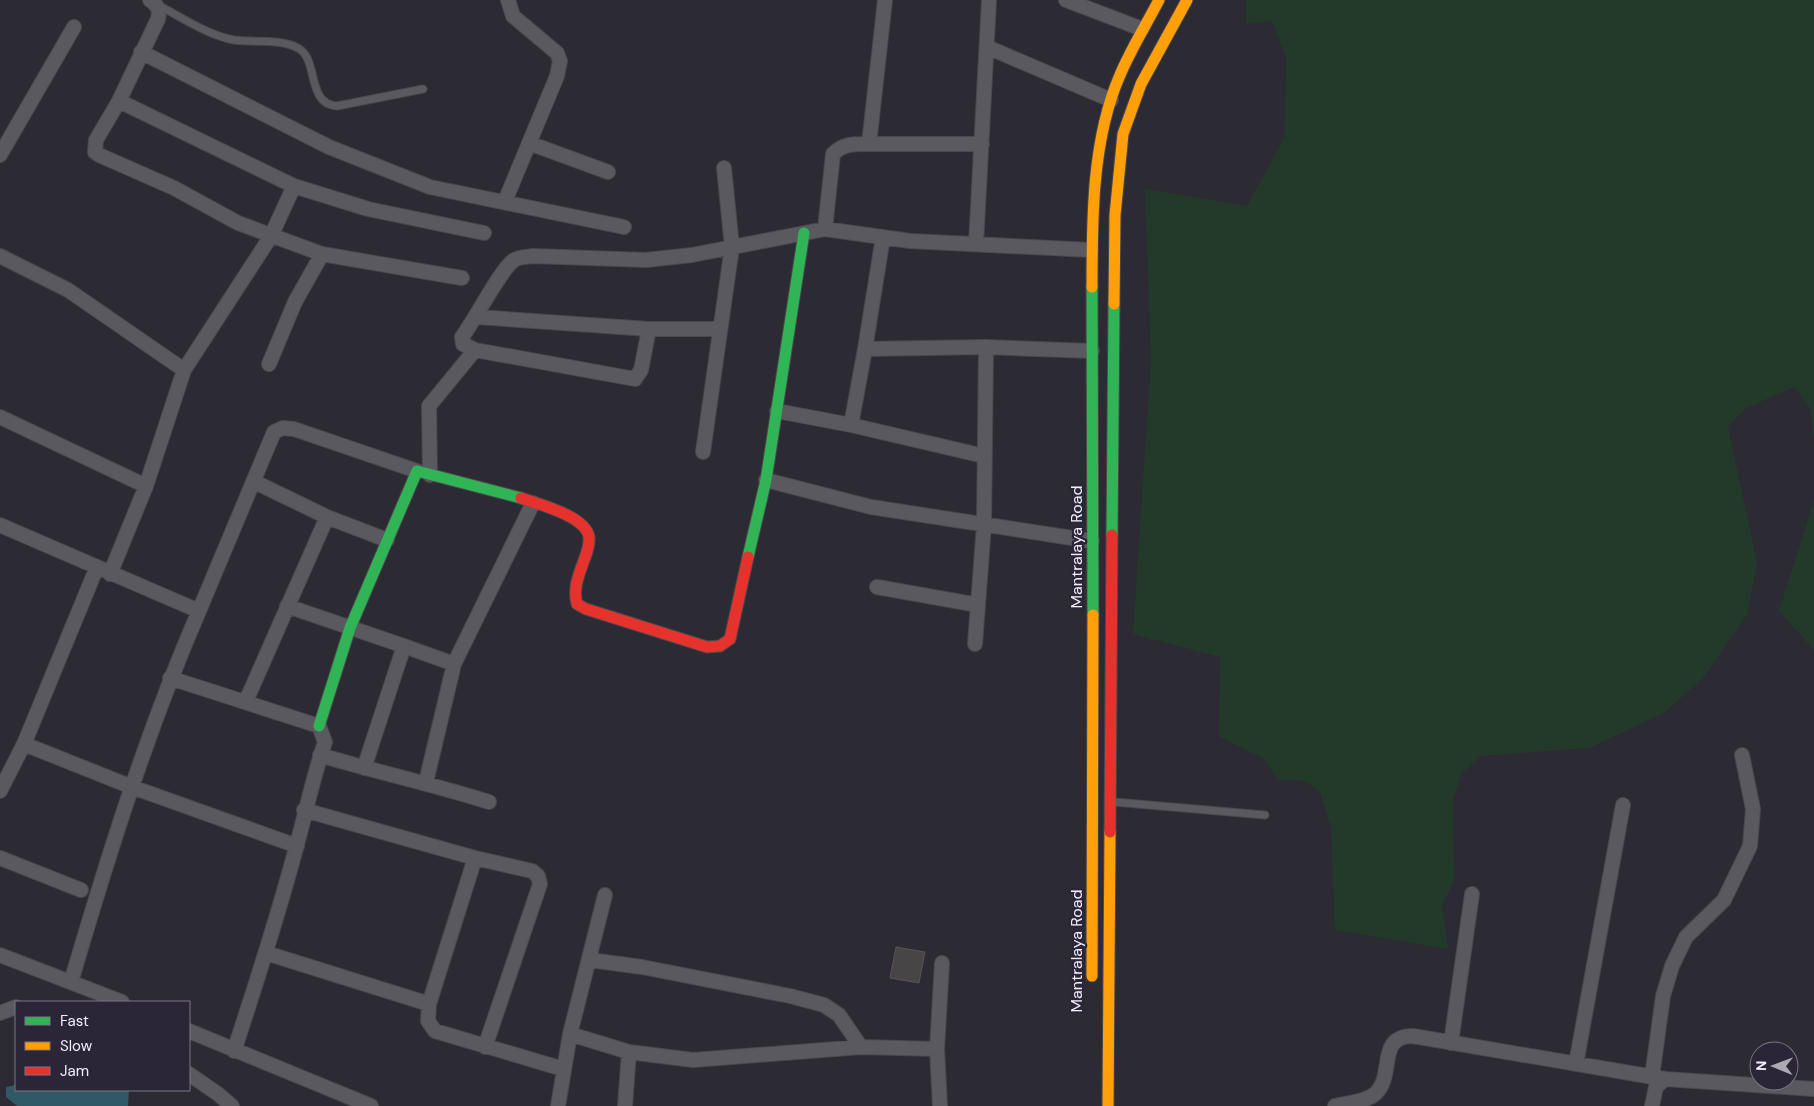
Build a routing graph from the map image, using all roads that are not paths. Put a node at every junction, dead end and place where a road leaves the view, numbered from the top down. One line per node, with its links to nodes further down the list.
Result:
1 (508, 0): 15 (street)
2 (885, 0): 16 (street)
3 (989, 0): 10 (street)
4 (1066, 0): 9 (street)
5 (1159, 0): 9 (main road, Mantralaya Road)
6 (1187, 0): 80 (main road)
7 (153, 2): 11 (street); 12 (lane)
8 (74, 27): 18 (street)
9 (1142, 29): 13 (main road, Mantralaya Road)
10 (987, 47): 13 (street); 17 (street)
11 (141, 52): 14 (street); 22 (street)
12 (423, 89)
13 (1111, 100): 31 (main road, Mantralaya Road)
14 (119, 101): 21 (street); 27 (street)
15 (529, 143): 20 (street); 22 (street)
16 (869, 144): 17 (street); 24 (street)
17 (982, 144): 29 (street)
18 (0, 155)
19 (724, 168): 30 (street)
20 (608, 172)
21 (294, 186): 25 (street); 27 (street)
22 (504, 201): 23 (street)
23 (624, 227)
24 (825, 229): 26 (street); 28 (street)
25 (484, 233)
26 (804, 233): 30 (street); 44 (main road)
27 (271, 236): 32 (street); 43 (street)
28 (883, 237): 29 (street); 39 (street)
29 (976, 244): 31 (street)
30 (732, 247): 35 (street); 37 (street)
31 (1090, 250): 41 (main road, Mantralaya Road)
32 (322, 254): 34 (street); 42 (street)
33 (0, 256): 43 (street)
34 (462, 278)
35 (477, 318): 36 (street); 40 (street)
36 (649, 329): 37 (street); 40 (street)
37 (720, 329): 47 (street)
38 (986, 347): 39 (street); 41 (street); 48 (street)
39 (865, 349): 46 (street)
40 (475, 350): 49 (street)
41 (1092, 351): 58 (main road, Mantralaya Road)
42 (269, 364)
43 (184, 370): 52 (street)
44 (777, 411): 46 (street); 50 (main road)
45 (0, 417): 52 (street)
46 (851, 425): 48 (street)
47 (703, 452)
48 (984, 456): 56 (street)
49 (424, 473): 51 (street); 53 (main road); 57 (main road)
50 (766, 480): 53 (main road); 56 (street)
51 (255, 482): 54 (street); 64 (street)
52 (146, 486): 60 (street)
53 (533, 503): 68 (street)
54 (327, 517): 57 (street); 63 (street)
55 (0, 525): 59 (street)
56 (984, 525): 58 (street); 62 (street)
57 (387, 540): 65 (main road)
58 (1092, 541): 95 (main road, Mantralaya Road)
59 (97, 568): 60 (street); 72 (street)
60 (110, 574): 64 (street)
61 (878, 587): 62 (street)
62 (978, 605): 66 (street)
63 (287, 606): 65 (street); 70 (street)
64 (199, 611): 69 (street)
65 (350, 628): 67 (street); 71 (main road)
66 (976, 644)
67 (404, 646): 68 (street); 75 (street)
68 (454, 664): 76 (street)
69 (170, 678): 70 (street); 77 (street)
70 (246, 701): 71 (street)
71 (319, 726): 74 (street)
72 (24, 744): 77 (street); 78 (street)
73 (1742, 754): 111 (street)
74 (320, 755): 75 (street); 82 (street)
75 (364, 768): 76 (street)
76 (426, 782): 79 (street)
77 (132, 787): 84 (street); 94 (street)
78 (0, 791)
79 (489, 802)
80 (1112, 802): 83 (lane); 118 (main road)
81 (1623, 805): 108 (street)
82 (304, 810): 84 (street); 86 (street)
83 (1265, 815)
84 (297, 846): 90 (street)
85 (0, 858): 87 (street)
86 (475, 858): 97 (street); 103 (street)
87 (82, 890)
88 (1472, 894): 102 (street)
89 (605, 895): 92 (street)
90 (266, 953): 97 (street); 106 (street)
91 (0, 955): 94 (street)
92 (590, 960): 101 (street); 104 (street)
93 (942, 962): 105 (street)
94 (71, 982): 96 (street)
95 (1092, 988)
96 (119, 1001)
97 (429, 1004): 103 (street)
98 (15, 1006): 99 (street)
99 (0, 1012)
100 (190, 1031): 106 (street)
101 (570, 1034): 107 (street); 109 (street)
102 (1451, 1043): 108 (street); 119 (street)
103 (485, 1047): 109 (street)
104 (860, 1047): 105 (street); 107 (street)
105 (937, 1048): 117 (street)
106 (234, 1051): 114 (street)
107 (629, 1052): 116 (street)
108 (1576, 1064): 111 (street)
109 (563, 1069): 115 (street)
110 (190, 1075): 113 (street)
111 (1659, 1078): 112 (street); 120 (street)
112 (1814, 1089)
113 (232, 1106)
114 (370, 1106)
115 (558, 1106)
116 (624, 1106)
117 (940, 1106)
118 (1108, 1106)
119 (1335, 1106)
120 (1652, 1106)

